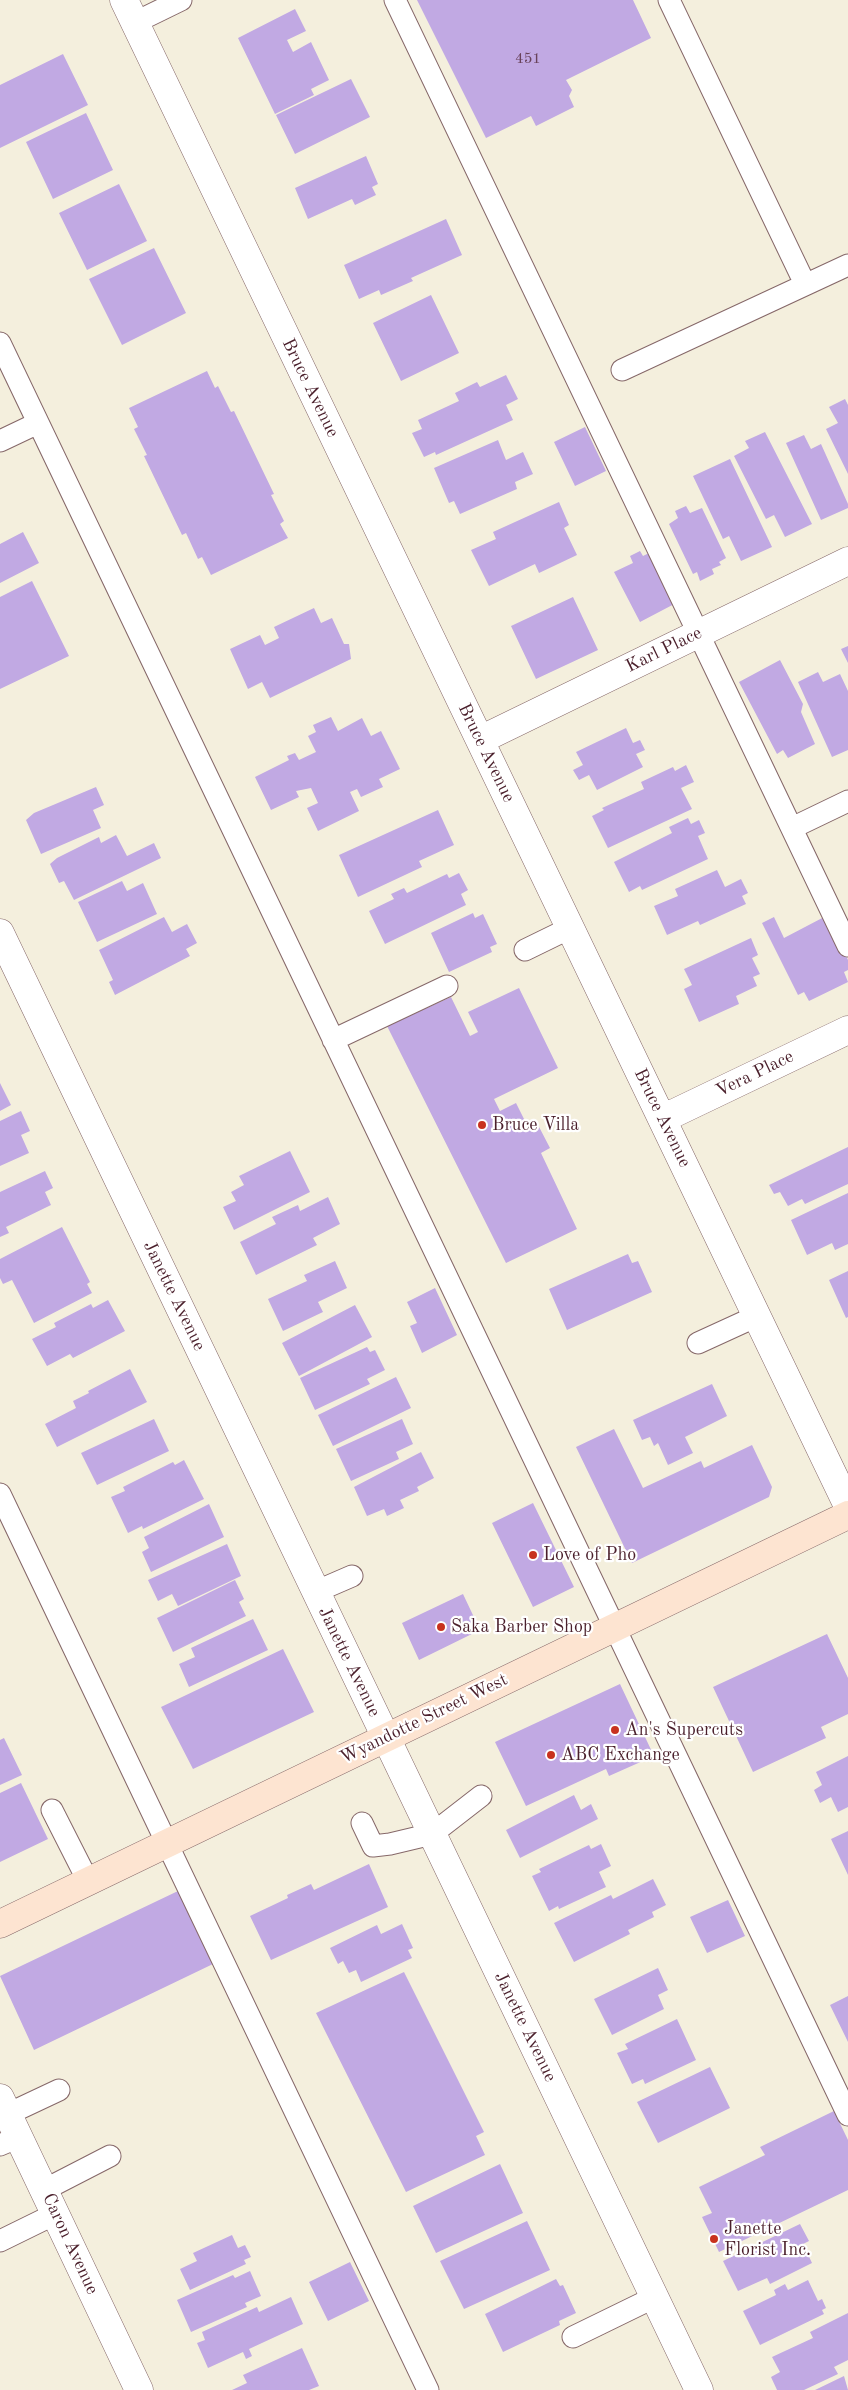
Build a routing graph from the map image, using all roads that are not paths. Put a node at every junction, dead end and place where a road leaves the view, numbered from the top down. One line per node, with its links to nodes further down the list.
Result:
1 (180, 0): 4 (lane)
2 (395, 0): 12 (lane)
3 (669, 0): 6 (lane)
4 (129, 11): 13 (street, Bruce Avenue)
5 (848, 265): 6 (lane)
6 (805, 284): 8 (lane)
7 (0, 344): 9 (lane)
8 (622, 370)
9 (38, 423): 10 (lane); 22 (lane)
10 (0, 440)
11 (848, 561): 12 (street, Karl Place)
12 (698, 633): 13 (street, Karl Place); 15 (lane)
13 (480, 740): 16 (street, Bruce Avenue)
14 (848, 801): 15 (lane)
15 (792, 828): 18 (lane)
16 (570, 928): 19 (lane); 23 (street, Bruce Avenue)
17 (0, 933): 30 (street, Janette Avenue)
18 (848, 946)
19 (525, 950)
20 (447, 986): 22 (lane)
21 (848, 1030): 23 (street, Vera Place)
22 (333, 1040): 31 (lane)
23 (662, 1119): 24 (street, Bruce Avenue)
24 (757, 1316): 25 (lane); 27 (street, Bruce Avenue)
25 (698, 1343)
26 (0, 1494): 37 (lane)
27 (848, 1506)
28 (848, 1515): 31 (main road, Wyandotte Street West)
29 (352, 1576): 30 (lane)
30 (315, 1592): 32 (street, Janette Avenue)
31 (614, 1627): 32 (main road, Wyandotte Street West); 41 (lane)
32 (385, 1737): 36 (street, Janette Avenue); 37 (main road, Wyandotte Street West)
33 (481, 1796): 36 (lane)
34 (52, 1810): 38 (lane)
35 (362, 1823): 36 (lane)
36 (432, 1834): 46 (street, Janette Avenue)
37 (167, 1844): 38 (main road, Wyandotte Street West); 49 (lane)
38 (88, 1882): 39 (main road, Wyandotte Street West)
39 (0, 1924)
40 (59, 2090): 42 (lane)
41 (848, 2114)
42 (7, 2123): 44 (street, Caron Avenue)
43 (110, 2156): 44 (lane)
44 (50, 2202): 45 (lane); 48 (street, Caron Avenue)
45 (0, 2241)
46 (654, 2297): 47 (lane); 50 (street, Janette Avenue)
47 (573, 2337)
48 (139, 2390)
49 (428, 2390)
50 (699, 2390)

